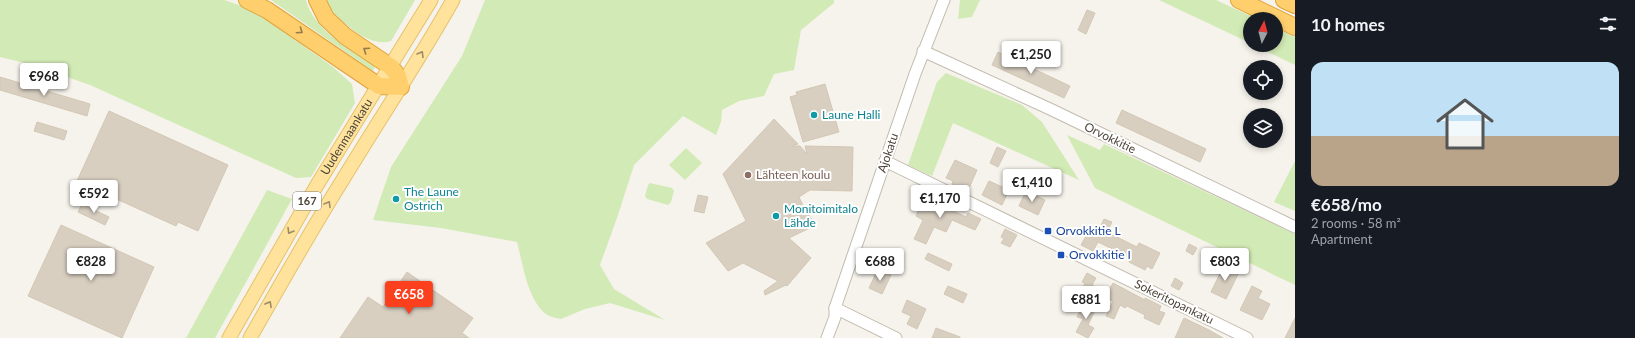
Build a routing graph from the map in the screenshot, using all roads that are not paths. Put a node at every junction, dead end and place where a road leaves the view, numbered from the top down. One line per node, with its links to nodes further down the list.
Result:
1 (247, 0): 12 (highway, one-way to 12)
2 (316, 0): 11 (highway, one-way to 2)
3 (431, 0): 11 (main road, Uudenmaankatu / 167)
4 (453, 0): 13 (main road, Uudenmaankatu, one-way to 4)
5 (944, 0): 10 (street, Ajokatu)
6 (1239, 0): 9 (highway)
7 (1284, 0): 8 (highway)
8 (1295, 4)
9 (1295, 27)
10 (923, 51): 14 (street, Ajokatu); 15 (street, Orvokkitie)
11 (391, 67): 12 (main road, Uudenmaankatu / 167); 13 (highway)
12 (380, 86): 13 (highway); 17 (main road, Uudenmaankatu / 167, one-way to 17)
13 (401, 87): 18 (main road, Uudenmaankatu, one-way to 13)
14 (885, 161): 16 (street, Ajokatu); 22 (street, Sokeritopankatu)
15 (1295, 226)
16 (835, 308): 19 (street, Ajokatu); 20 (street, Ajokatu); 21 (street)
17 (229, 338)
18 (250, 338)
19 (819, 338)
20 (827, 338)
21 (896, 338)
22 (1247, 338)

